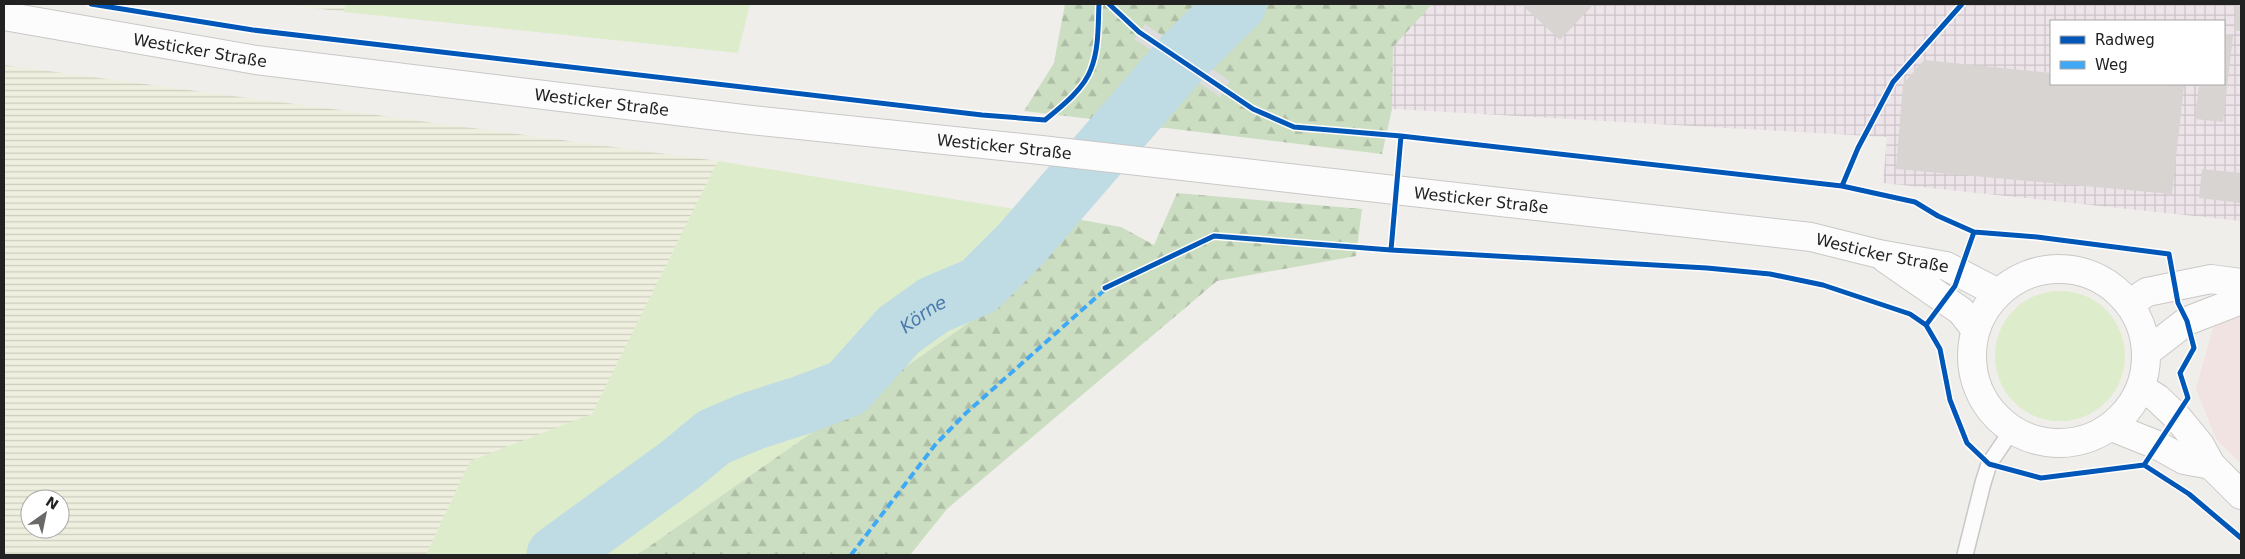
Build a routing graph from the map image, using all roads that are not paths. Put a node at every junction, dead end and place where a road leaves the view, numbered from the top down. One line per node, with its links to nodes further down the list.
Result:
1 (4, 16): 2 (street, Westicker Straße)
2 (1879, 254): 4 (street, Westicker Straße); 7 (street)
3 (2241, 283): 6 (street)
4 (1998, 293): 6 (street); 7 (street)
5 (2241, 300): 8 (street)
6 (2130, 304): 8 (street)
7 (1976, 329): 11 (street)
8 (2147, 352): 9 (street)
9 (2141, 388): 10 (street); 12 (street)
10 (2112, 427): 11 (street); 12 (street)
11 (2012, 430): 14 (lane)
12 (2211, 465): 13 (street)
13 (2241, 495)
14 (1965, 555)

